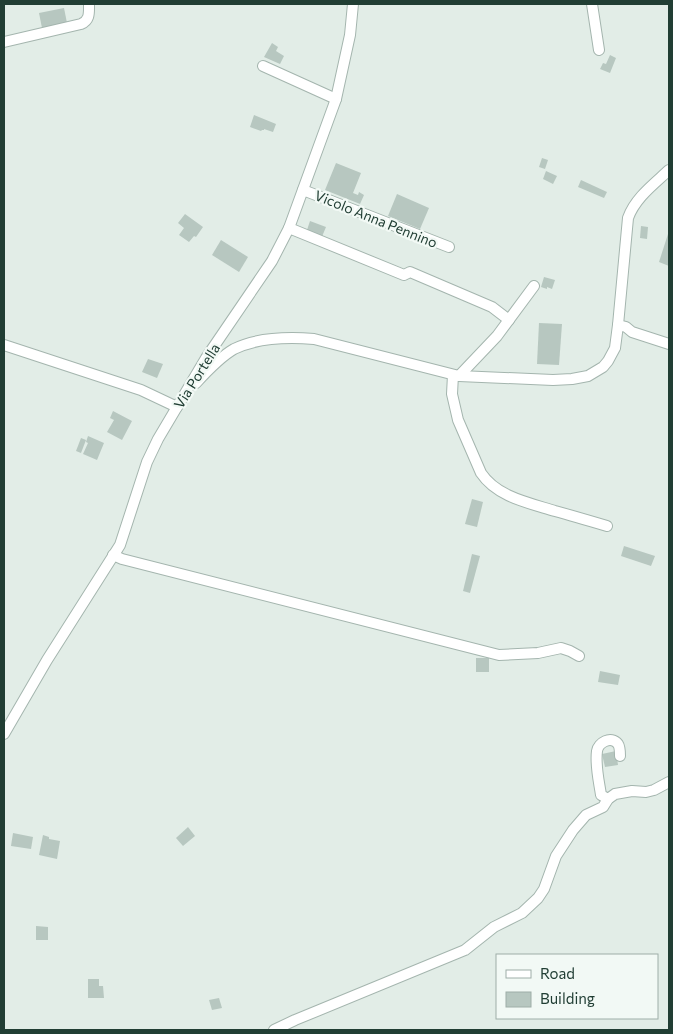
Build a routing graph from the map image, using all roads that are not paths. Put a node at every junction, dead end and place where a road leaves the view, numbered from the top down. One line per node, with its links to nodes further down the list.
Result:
1 (89, 4): 4 (street)
2 (353, 4): 7 (street, Via Portella)
3 (592, 4): 5 (street)
4 (4, 42)
5 (599, 50)
6 (263, 66): 7 (street)
7 (336, 98): 9 (street, Via Portella)
8 (669, 170): 14 (street)
9 (303, 190): 10 (street, Via Portella); 11 (street, Vicolo Anna Pennino)
10 (289, 228): 13 (street); 15 (street, Via Portella)
11 (449, 247)
12 (534, 286): 13 (street)
13 (509, 320): 20 (street)
14 (622, 326): 16 (street); 18 (street); 20 (street)
15 (221, 336): 19 (street); 21 (street, Via Portella)
16 (669, 336)
17 (4, 344): 21 (street)
18 (669, 344)
19 (234, 349): 20 (street); 21 (street)
20 (456, 375): 22 (street)
21 (180, 403): 23 (street, Via Portella)
22 (607, 526)
23 (113, 555): 24 (street); 25 (street, Via Portella)
24 (579, 656)
25 (4, 734)
26 (620, 756): 28 (street)
27 (669, 782): 28 (street)
28 (608, 799): 29 (street)
29 (274, 1030)

